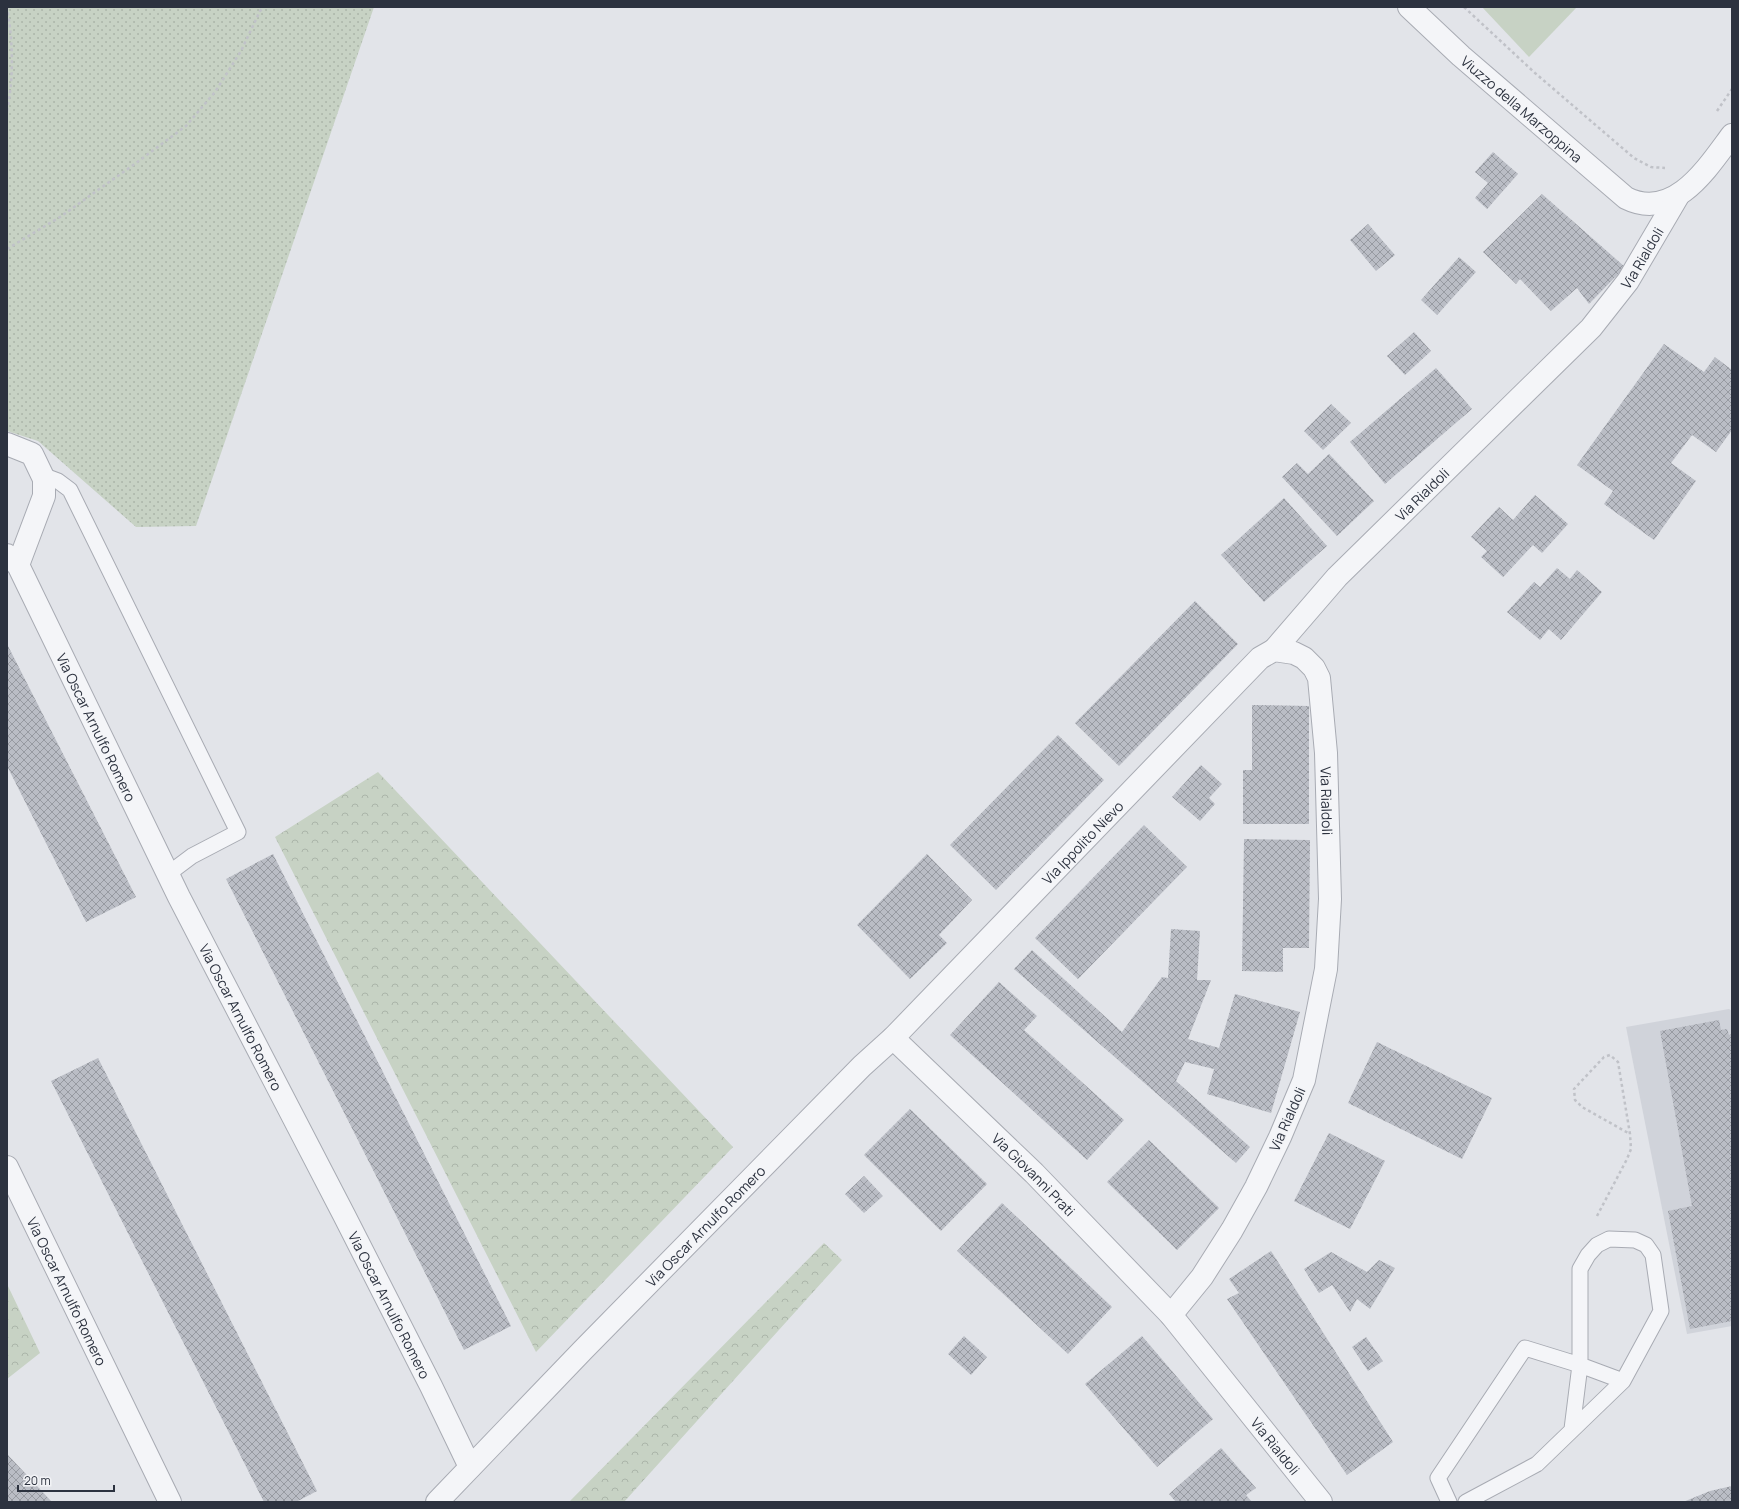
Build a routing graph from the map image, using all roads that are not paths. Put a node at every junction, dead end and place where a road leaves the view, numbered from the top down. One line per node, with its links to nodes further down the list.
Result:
1 (1409, 7): 4 (street, Viuzzo della Marzoppina)
2 (1732, 135): 3 (street, Via Rialdoli)
3 (1678, 196): 4 (street, Via Rialdoli); 8 (street, Via Rialdoli)
4 (1640, 203)
5 (7, 444): 6 (street)
6 (42, 475): 7 (street); 9 (lane)
7 (12, 560): 9 (street, Via Oscar Arnulfo Romero)
8 (1274, 650): 10 (street, Via Ippolito Nievo); 12 (street, Via Rialdoli)
9 (168, 874): 16 (street, Via Oscar Arnulfo Romero)
10 (893, 1038): 12 (street, Via Giovanni Prati); 16 (street, Via Oscar Arnulfo Romero)
11 (7, 1167): 17 (street, Via Oscar Arnulfo Romero)
12 (1171, 1315): 19 (street, Via Rialdoli)
13 (1580, 1365): 14 (lane); 14 (lane); 15 (lane); 20 (lane)
14 (1623, 1381): 15 (lane)
15 (1572, 1429): 21 (lane)
16 (470, 1467): 18 (street, Via Oscar Arnulfo Romero)
17 (170, 1502)
18 (437, 1502)
19 (1321, 1502)
20 (1449, 1502)
21 (1466, 1502)

